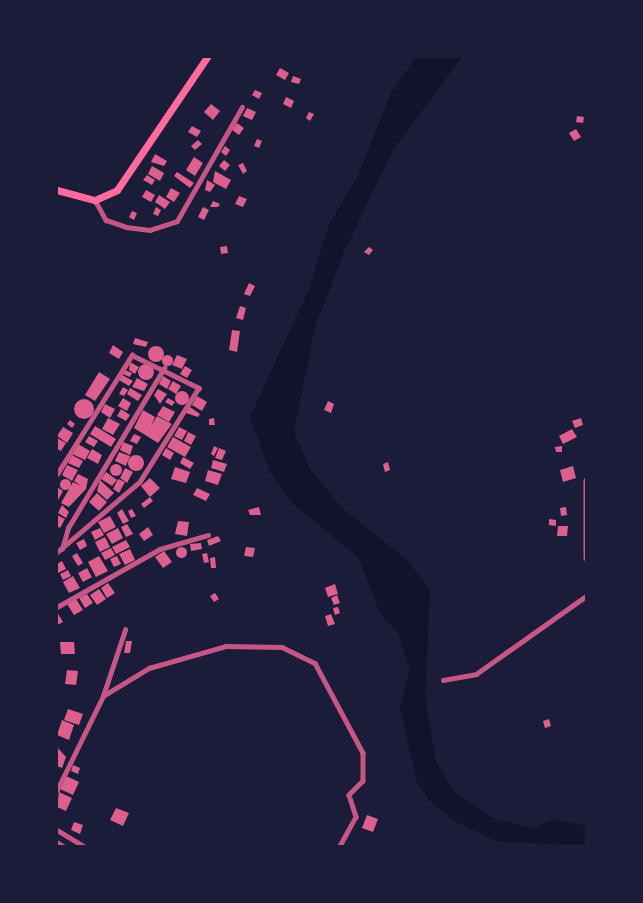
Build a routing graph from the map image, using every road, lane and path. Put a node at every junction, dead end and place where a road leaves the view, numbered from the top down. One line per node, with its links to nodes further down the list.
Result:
1 (207, 57): 4 (main road)
2 (242, 107): 4 (street)
3 (57, 190): 4 (main road)
4 (95, 200)
5 (164, 368): 6 (street); 9 (street); 9 (street)
6 (57, 474)
7 (586, 480): 11 (street)
8 (208, 535): 13 (street)
9 (63, 549): 10 (street)
10 (57, 553)
11 (586, 558)
12 (586, 596): 15 (street)
13 (57, 607)
14 (125, 630): 16 (street)
15 (443, 680)
16 (103, 696): 17 (street); 22 (street)
17 (57, 790)
18 (57, 830): 21 (street)
19 (57, 842): 20 (street)
20 (63, 846)
21 (84, 846)
22 (340, 846)

